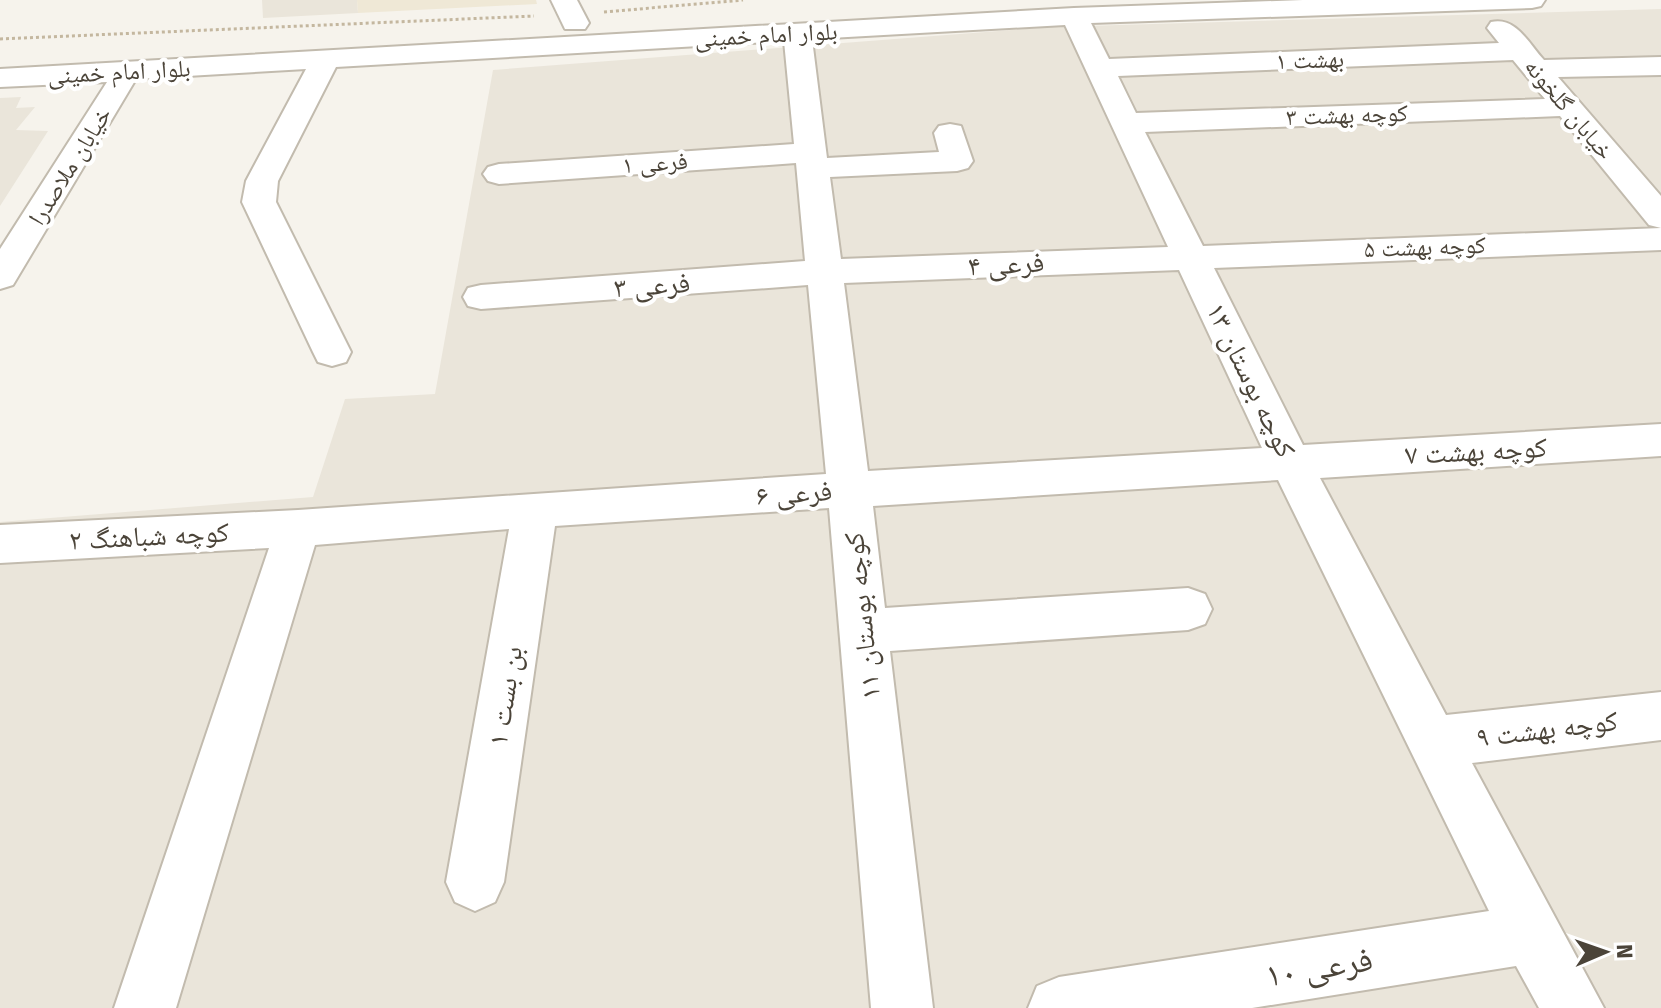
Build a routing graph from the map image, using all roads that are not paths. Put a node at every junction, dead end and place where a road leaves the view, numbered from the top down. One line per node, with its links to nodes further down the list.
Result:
1 (953, 0): 4 (street, بلوار امام خمینی)
2 (1532, 0): 3 (street, بلوار امام خمینی)
3 (1479, 1): 5 (street, بلوار امام خمینی); 12 (street, خیابان گلخونه)
4 (882, 2): 7 (street, بلوار امام خمینی)
5 (1344, 3): 6 (street, بلوار امام خمینی)
6 (1250, 4): 8 (street, بلوار امام خمینی)
7 (570, 12): 10 (street, بلوار امام خمینی)
8 (1074, 16): 9 (street, بلوار امام خمینی); 15 (street, کوچه بوستان ۱۳)
9 (797, 33): 10 (street, بلوار امام خمینی); 21 (street, کوچه بوستان ۱۱)
10 (366, 47): 11 (street, بلوار امام خمینی); 13 (street, بلوار امام خمینی)
11 (0, 53)
12 (1528, 60): 14 (street, بهشت ۱); 15 (street, بهشت ۱); 18 (street, خیابان گلخونه)
13 (325, 61): 17 (street, بلوار امام خمینی); 32 (street)
14 (1661, 66)
15 (1099, 68): 19 (street, کوچه بوستان ۱۳)
16 (0, 78): 17 (street, بلوار امام خمینی)
17 (109, 91): 27 (street, خیابان ملاصدرا); 30 (street, خیابان ملاصدرا)
18 (1567, 107): 19 (street, کوچه بهشت ۳); 23 (street, خیابان گلخونه)
19 (1127, 123): 28 (street, کوچه بوستان ۱۳)
20 (950, 133): 21 (street, فرعی ۱)
21 (812, 160): 24 (street, فرعی ۱); 29 (street, کوچه بوستان ۱۱)
22 (1661, 172): 23 (street)
23 (1623, 173): 25 (street, خیابان گلخونه)
24 (499, 174)
25 (1661, 217)
26 (1661, 239): 28 (street, کوچه بهشت ۵)
27 (0, 246)
28 (1190, 255): 29 (street, فرعی ۴); 34 (street, کوچه بوستان ۱۳)
29 (823, 272): 31 (street, فرعی ۳); 35 (street, کوچه بوستان ۱۱)
30 (0, 277)
31 (481, 297)
32 (332, 352)
33 (1661, 440): 34 (street, کوچه بهشت ۷)
34 (1290, 462): 35 (street, فرعی ۶); 42 (street, کوچه بوستان ۱۳)
35 (849, 489): 36 (street, فرعی ۶); 40 (street, کوچه بوستان ۱۱)
36 (535, 509): 37 (street, فرعی ۶); 43 (street, بن بست ۱)
37 (298, 528): 38 (street, کوچه شباهنگ ۲); 45 (street)
38 (0, 544)
39 (1188, 609): 40 (street)
40 (864, 631): 46 (street, کوچه بوستان ۱۱)
41 (1661, 716): 42 (street, کوچه بهشت ۹)
42 (1433, 742): 44 (street, کوچه بوستان ۱۳)
43 (475, 882)
44 (1531, 934): 47 (street, فرعی ۱۰); 48 (street, کوچه بوستان ۱۳)
45 (145, 1008)
46 (902, 1008)
47 (1059, 1008)
48 (1573, 1008)

